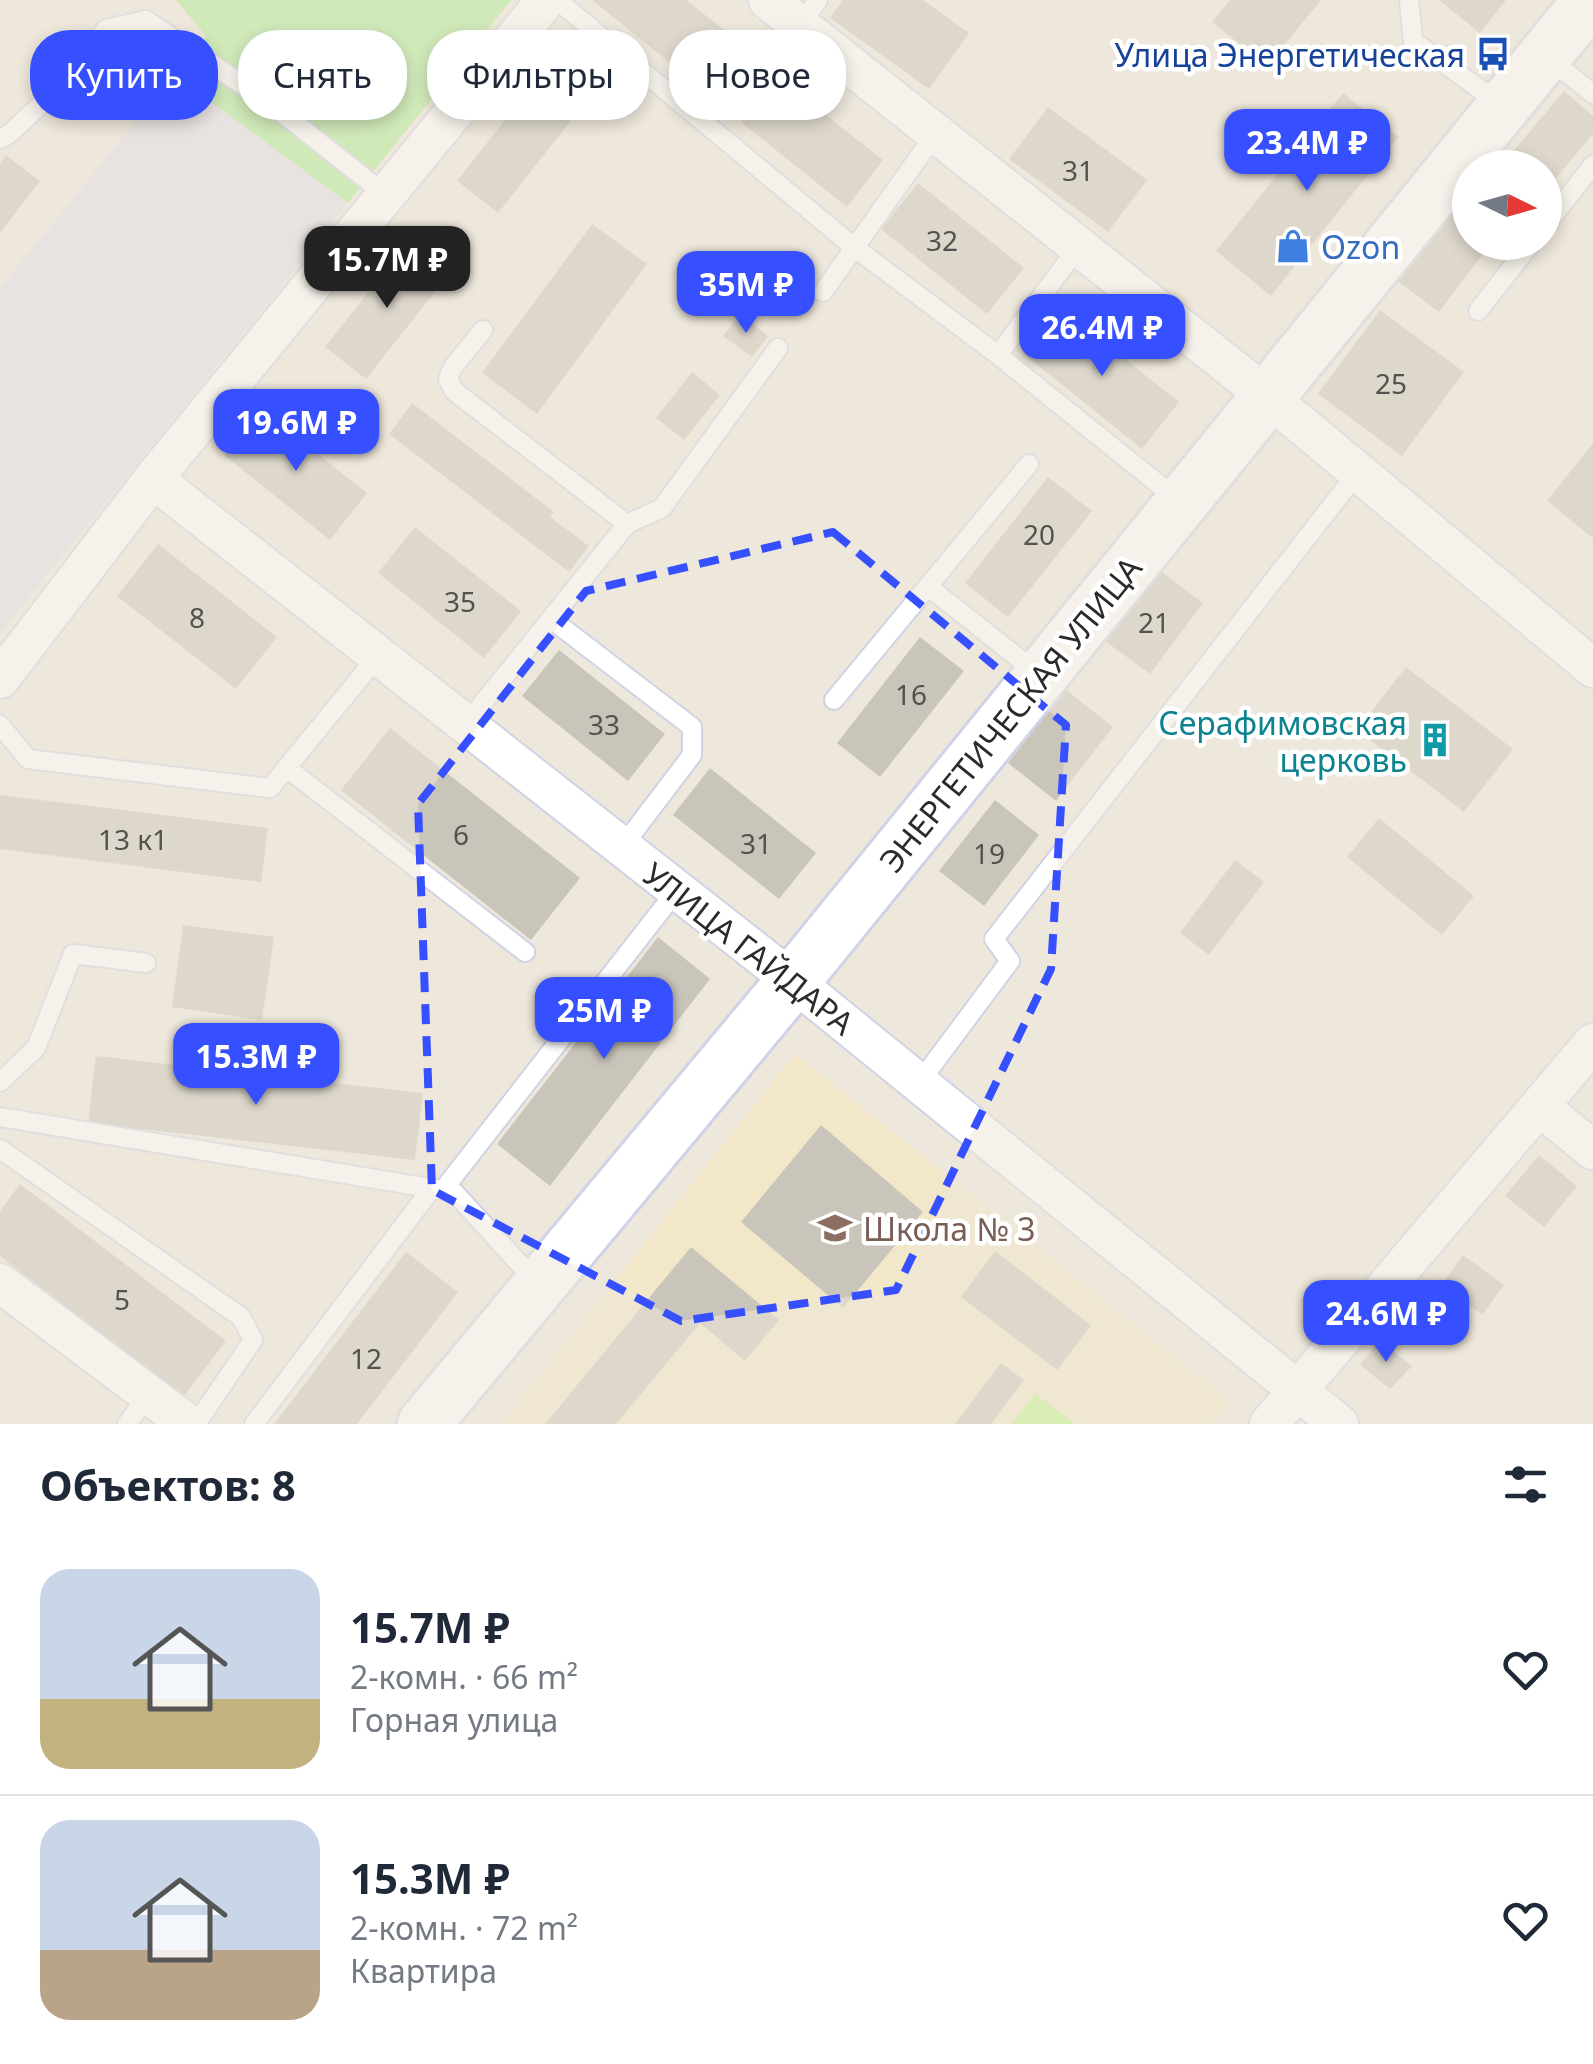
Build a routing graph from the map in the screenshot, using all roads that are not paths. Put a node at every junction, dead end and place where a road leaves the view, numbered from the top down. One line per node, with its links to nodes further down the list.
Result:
1 (546, 0): 15 (street)
2 (557, 0): 18 (lane)
3 (768, 0): 6 (street)
4 (1408, 0): 9 (lane)
5 (1590, 0): 7 (street, ЭНЕРГЕТИЧЕСКАЯ УЛИЦА)
6 (809, 13): 10 (street)
7 (1545, 55): 8 (lane); 9 (street, ЭНЕРГЕТИЧЕСКАЯ УЛИЦА)
8 (1593, 94)
9 (1504, 106): 12 (street, ЭНЕРГЕТИЧЕСКАЯ УЛИЦА)
10 (936, 133): 17 (street); 18 (lane)
11 (0, 139): 15 (lane)
12 (1478, 150)
13 (1593, 164): 16 (lane)
14 (1452, 189): 25 (street, ЭНЕРГЕТИЧЕСКАЯ УЛИЦА)
15 (386, 194): 28 (street)
16 (1562, 204)
17 (1079, 246): 24 (lane); 25 (street)
18 (855, 248): 20 (lane); 24 (lane)
19 (1518, 260): 21 (lane)
20 (823, 292)
21 (1478, 311)
22 (483, 330): 30 (lane)
23 (778, 348): 30 (lane)
24 (998, 354): 29 (lane)
25 (1268, 396): 27 (street); 29 (street, ЭНЕРГЕТИЧЕСКАЯ УЛИЦА)
26 (1028, 464): 31 (lane)
27 (1358, 472): 34 (street); 48 (lane)
28 (153, 480): 33 (street, УЛИЦА ГАЙДАРА); 36 (street)
29 (1182, 502): 35 (street, ЭНЕРГЕТИЧЕСКАЯ УЛИЦА)
30 (627, 524): 32 (lane)
31 (930, 588): 35 (lane); 37 (lane)
32 (551, 618): 38 (lane); 41 (lane)
33 (378, 656): 38 (street, УЛИЦА ГАЙДАРА); 40 (lane)
34 (1593, 668)
35 (1040, 676): 45 (street, ЭНЕРГЕТИЧЕСКАЯ УЛИЦА)
36 (0, 679)
37 (834, 700)
38 (466, 724): 41 (street, УЛИЦА ГАЙДАРА)
39 (0, 725): 40 (lane)
40 (287, 768): 43 (lane)
41 (622, 847): 42 (street, УЛИЦА ГАЙДАРА)
42 (677, 890): 45 (street, УЛИЦА ГАЙДАРА); 53 (lane)
43 (524, 952)
44 (146, 963): 47 (lane)
45 (792, 981): 48 (street, УЛИЦА ГАЙДАРА); 55 (street, ЭНЕРГЕТИЧЕСКАЯ УЛИЦА)
46 (1593, 1042): 49 (street)
47 (0, 1082)
48 (920, 1084): 56 (street, УЛИЦА ГАЙДАРА)
49 (1540, 1107): 52 (street); 56 (street)
50 (0, 1116): 53 (lane)
51 (0, 1149): 59 (lane)
52 (1593, 1150)
53 (437, 1189): 55 (lane); 60 (lane)
54 (0, 1283): 57 (street)
55 (540, 1286): 61 (street, ЭНЕРГЕТИЧЕСКАЯ УЛИЦА)
56 (1296, 1389): 62 (street); 63 (street, УЛИЦА ГАЙДАРА)
57 (138, 1409): 58 (street)
58 (188, 1424)
59 (196, 1424)
60 (254, 1424)
61 (424, 1424)
62 (1270, 1424)
63 (1339, 1424)

